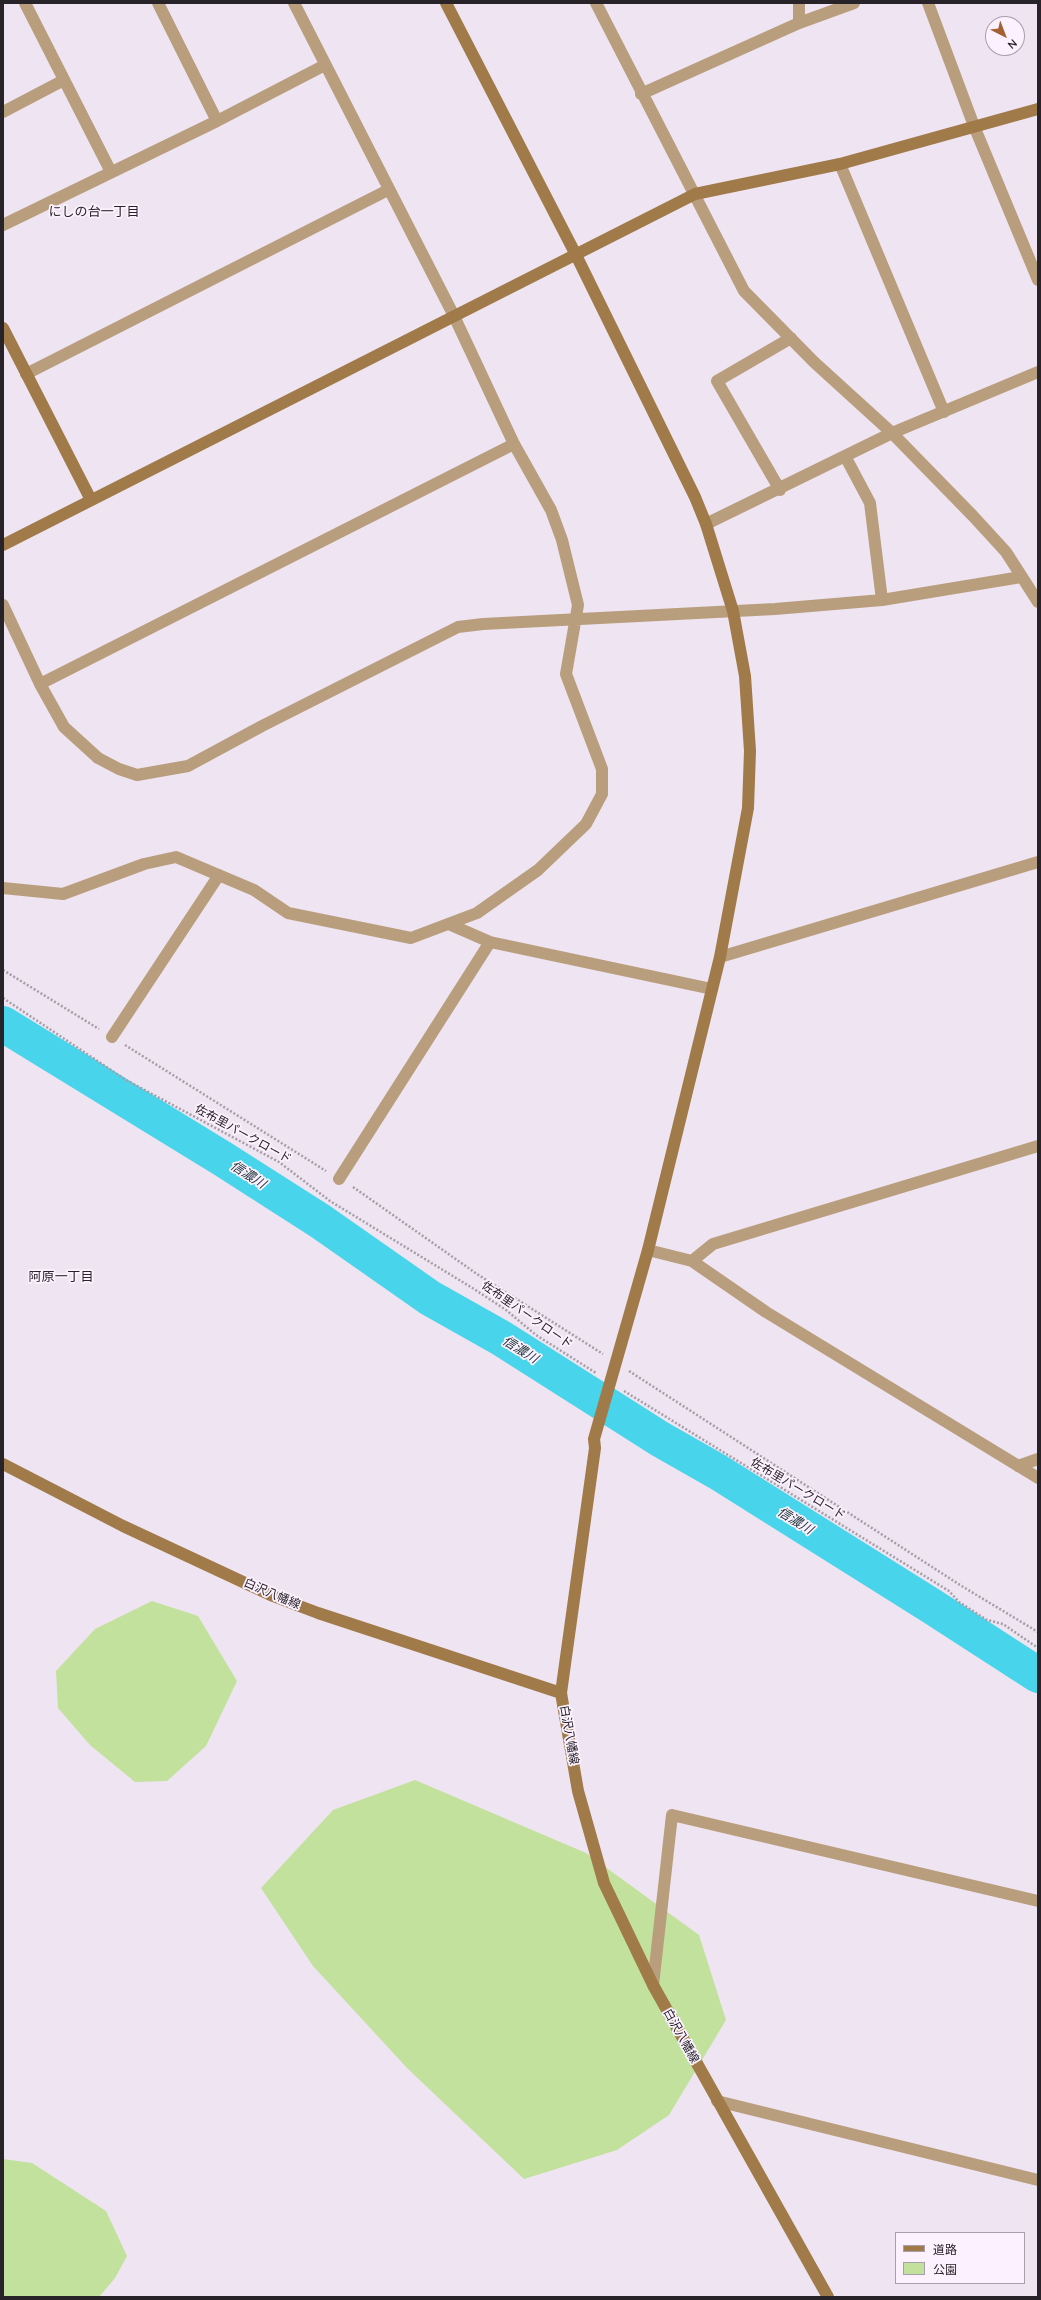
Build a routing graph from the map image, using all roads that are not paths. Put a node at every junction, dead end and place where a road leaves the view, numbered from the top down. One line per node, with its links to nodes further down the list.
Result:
1 (25, 3): 11 (street)
2 (158, 3): 15 (street)
3 (294, 3): 10 (street)
4 (446, 3): 22 (street)
5 (596, 3): 12 (street)
6 (799, 3): 9 (street)
7 (854, 3): 9 (street)
8 (928, 3): 16 (street)
9 (799, 23): 12 (street)
10 (325, 65): 15 (street); 19 (street)
11 (64, 80): 14 (street); 18 (street)
12 (641, 94): 20 (street)
13 (1038, 109): 16 (street)
14 (3, 112)
15 (217, 121): 18 (street)
16 (974, 126): 17 (street); 23 (street)
17 (840, 164): 20 (street); 29 (street)
18 (111, 172): 21 (street)
19 (388, 190): 24 (street); 28 (street)
20 (695, 194): 22 (street); 26 (street)
21 (3, 225)
22 (575, 254): 24 (street); 35 (street)
23 (1038, 280)
24 (454, 316): 31 (street); 34 (street)
25 (3, 328): 28 (street)
26 (791, 338): 30 (street); 33 (street)
27 (1038, 372): 29 (street)
28 (26, 374): 34 (street)
29 (944, 412): 30 (street)
30 (892, 433): 32 (street); 37 (street)
31 (514, 444): 42 (street); 43 (street)
32 (845, 456): 33 (street); 38 (street)
33 (780, 490): 35 (street)
34 (91, 500): 36 (street)
35 (706, 524): 41 (street)
36 (3, 545)
37 (1021, 577): 38 (street); 39 (street)
38 (882, 600): 41 (street)
39 (1038, 602)
40 (3, 605): 43 (street)
41 (733, 611): 42 (street); 49 (street)
42 (574, 620): 43 (street); 47 (street)
43 (40, 684)
44 (1038, 862): 49 (street)
45 (219, 875): 46 (street); 47 (street); 51 (street)
46 (3, 888)
47 (451, 925): 48 (street)
48 (490, 942): 50 (street); 53 (street)
49 (720, 957): 50 (street)
50 (712, 989): 54 (street)
51 (112, 1037)
52 (1038, 1146): 55 (street)
53 (340, 1179)
54 (648, 1250): 55 (street); 60 (street)
55 (692, 1261): 58 (street)
56 (1038, 1459): 58 (street)
57 (3, 1464): 60 (street, 白沢八幡線)
58 (1018, 1466): 59 (street)
59 (1038, 1478)
60 (561, 1693): 62 (street, 白沢八幡線)
61 (1038, 1901): 62 (street)
62 (653, 1985): 63 (street, 白沢八幡線)
63 (717, 2101): 64 (street); 65 (street, 白沢八幡線)
64 (1038, 2180)
65 (828, 2297)

